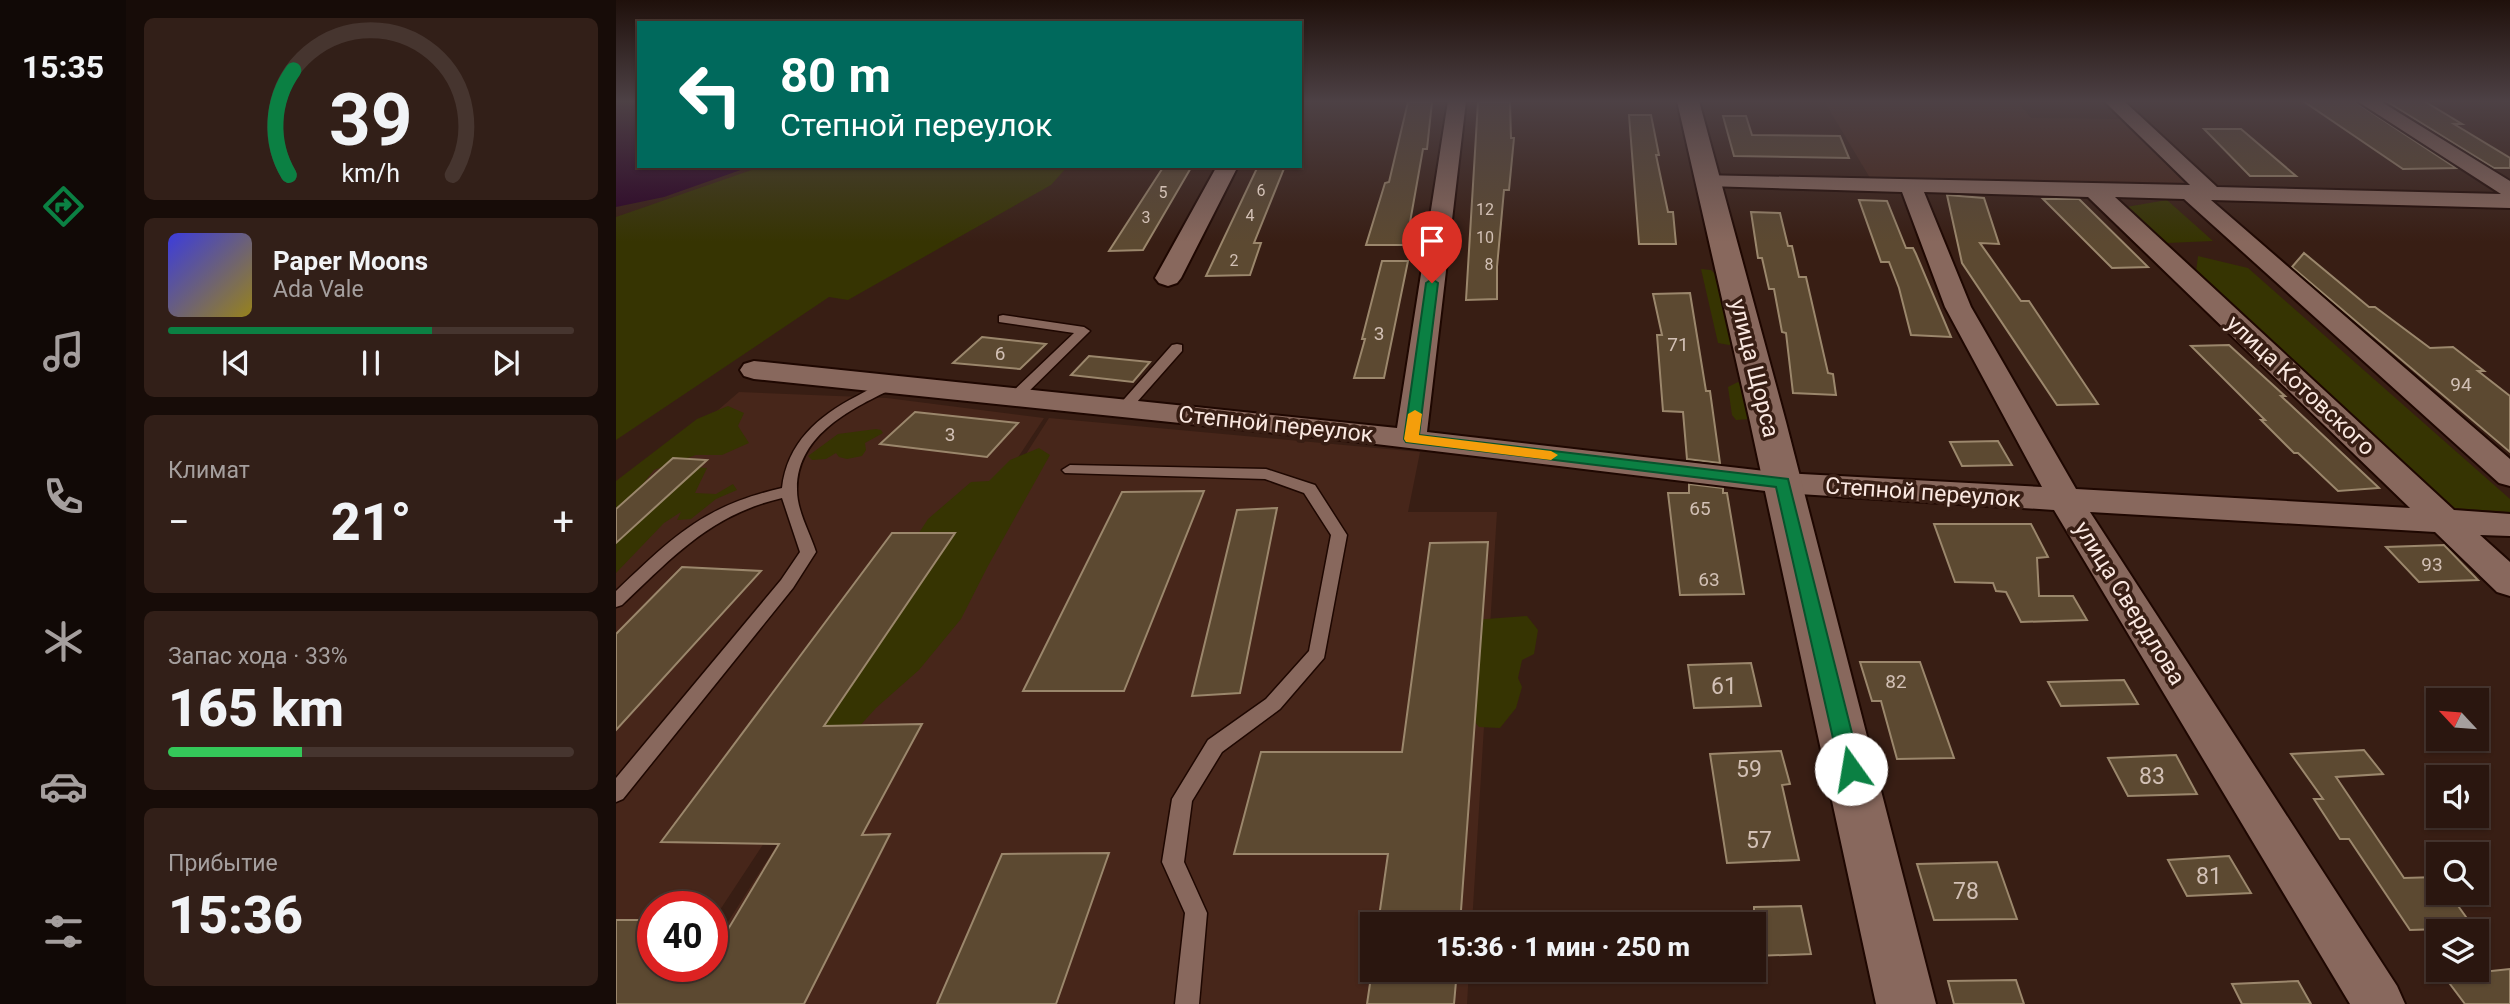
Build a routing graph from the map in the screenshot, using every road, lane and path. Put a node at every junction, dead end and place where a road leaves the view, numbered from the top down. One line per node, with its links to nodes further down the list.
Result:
1 (1451, 148): 19 (street)
2 (1699, 148): 6 (street, улица Щорса)
3 (2158, 148): 10 (street)
4 (2442, 148): 9 (street)
5 (1227, 168): 12 (street)
6 (1707, 180): 7 (street); 22 (street, улица Щорса)
7 (1910, 186): 8 (street); 24 (street, улица Свердлова)
8 (2092, 188): 10 (street); 25 (street, улица Котовского)
9 (2510, 190)
10 (2199, 191): 11 (street); 21 (street)
11 (2510, 201)
12 (1168, 278)
13 (1003, 319): 17 (lane)
14 (1177, 348): 18 (lane)
15 (754, 370): 16 (street, Степной переулок)
16 (891, 384): 17 (street, Степной переулок); 23 (lane)
17 (1015, 397): 18 (street, Степной переулок)
18 (1124, 408): 19 (street, Степной переулок)
19 (1411, 439): 22 (street, Степной переулок)
20 (1070, 470): 30 (lane)
21 (2510, 476)
22 (1783, 483): 24 (street, Степной переулок); 31 (street, улица Щорса)
23 (789, 491): 28 (lane); 29 (lane)
24 (2066, 501): 25 (street, Степной переулок); 32 (street, улица Свердлова)
25 (2443, 519): 26 (street, Степной переулок); 27 (street, улица Котовского)
26 (2510, 525)
27 (2510, 583)
28 (616, 601)
29 (616, 793)
30 (1188, 1004)
31 (1906, 1004)
32 (2379, 1004)

